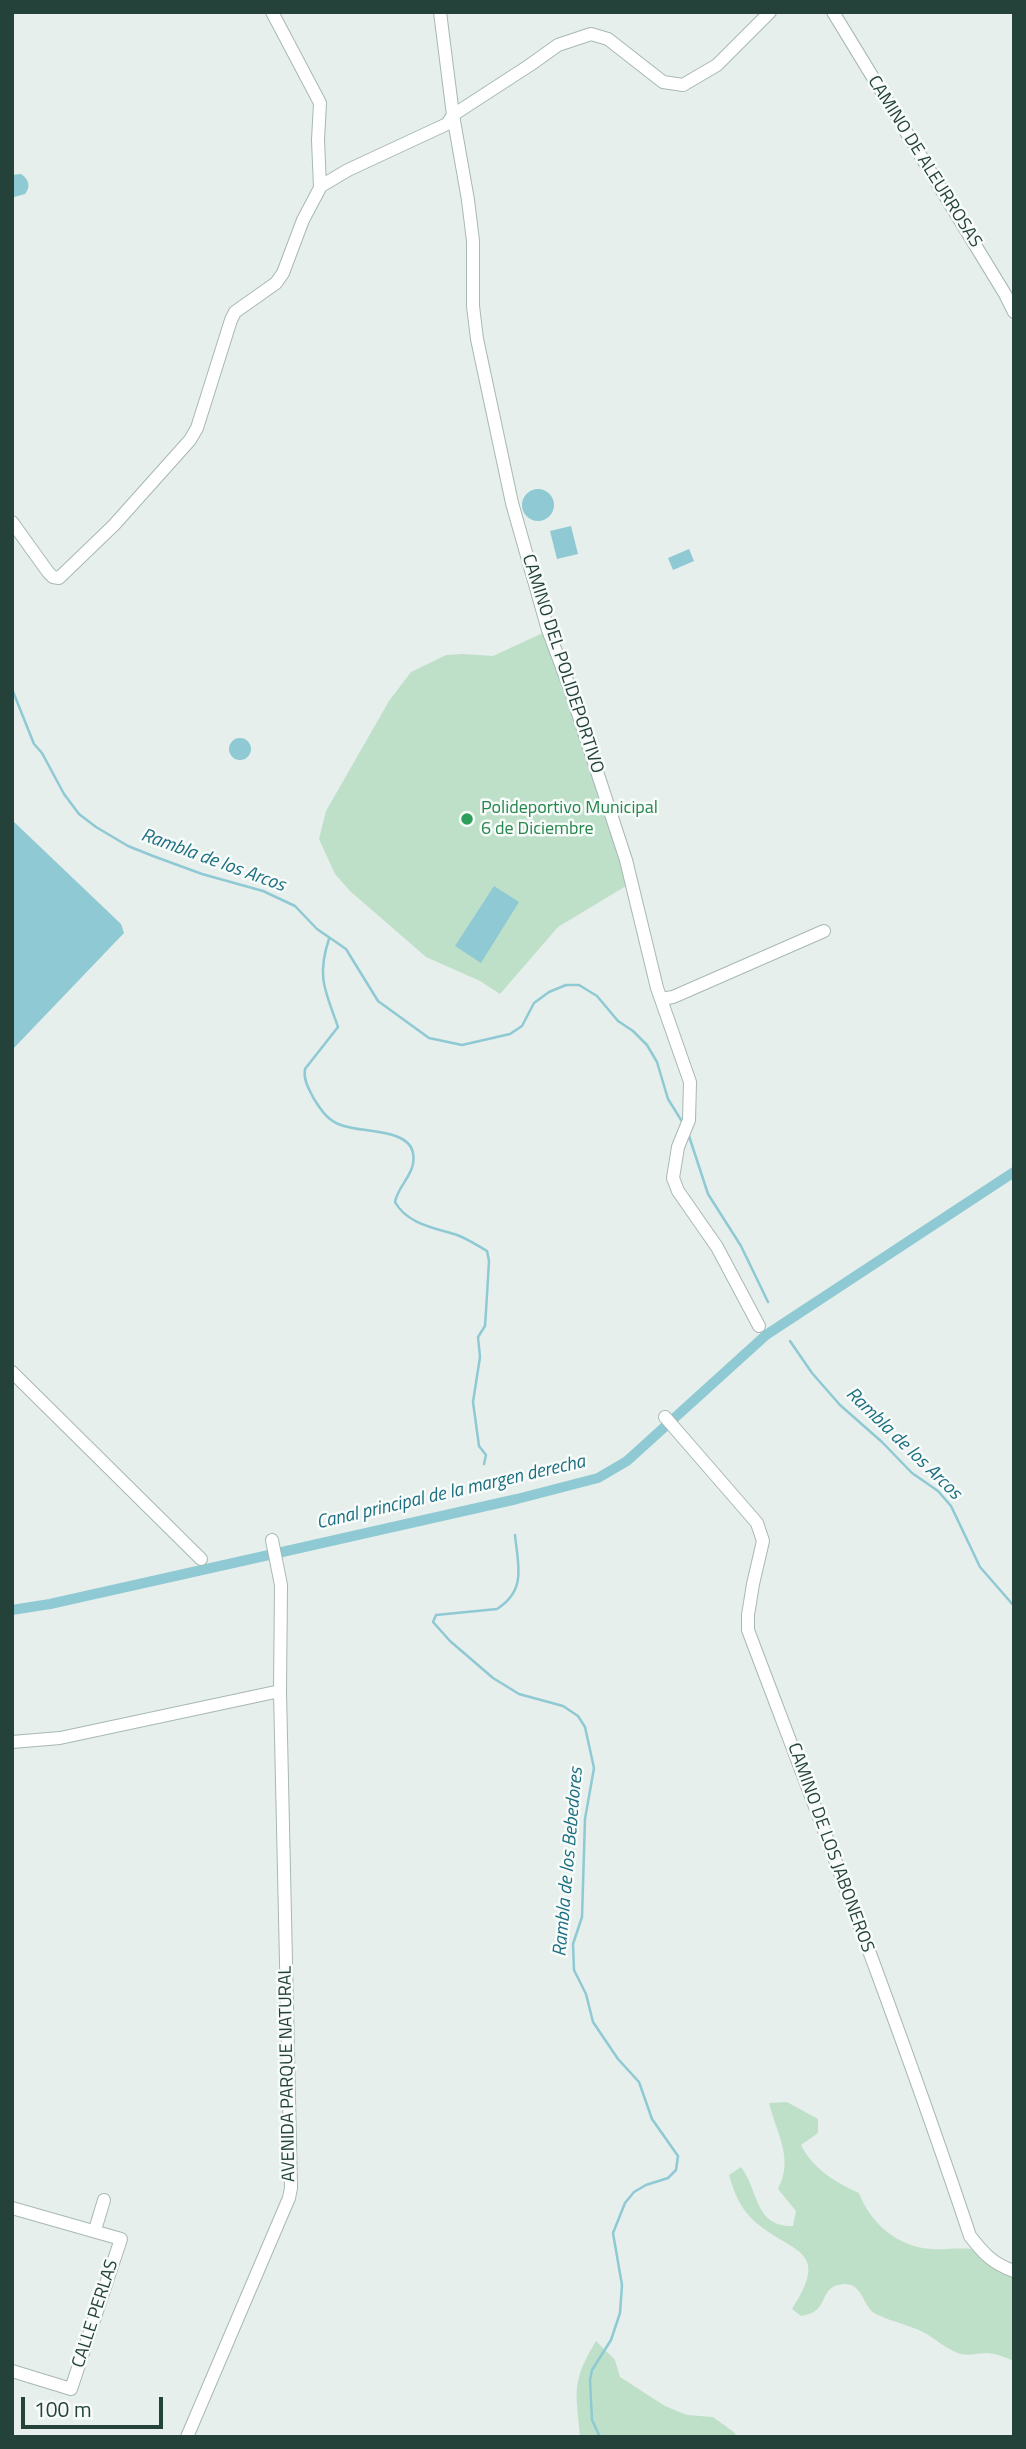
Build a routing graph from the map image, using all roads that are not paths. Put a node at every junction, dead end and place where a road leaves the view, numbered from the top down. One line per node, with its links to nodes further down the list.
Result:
1 (272, 12): 6 (street)
2 (440, 12): 5 (street, CAMINO DEL POLIDEPORTIVO)
3 (770, 12): 5 (street)
4 (832, 12): 7 (street, CAMINO DE ALEURROSAS)
5 (453, 115): 6 (street); 10 (street, CAMINO DEL POLIDEPORTIVO)
6 (320, 187): 8 (street)
7 (1014, 312)
8 (12, 522)
9 (824, 931): 10 (street)
10 (661, 999): 11 (street, CAMINO DEL POLIDEPORTIVO)
11 (760, 1326)
12 (12, 1372): 15 (street)
13 (670, 1422): 21 (street, CAMINO DE LOS JABONEROS)
14 (272, 1542): 16 (street, AVENIDA PARQUE NATURAL)
15 (201, 1559)
16 (280, 1691): 17 (street); 23 (street, AVENIDA PARQUE NATURAL)
17 (12, 1742)
18 (104, 2200): 20 (street)
19 (12, 2208): 20 (street)
20 (94, 2230): 22 (street, CALLE PERLAS)
21 (1014, 2271)
22 (12, 2371)
23 (187, 2437)

